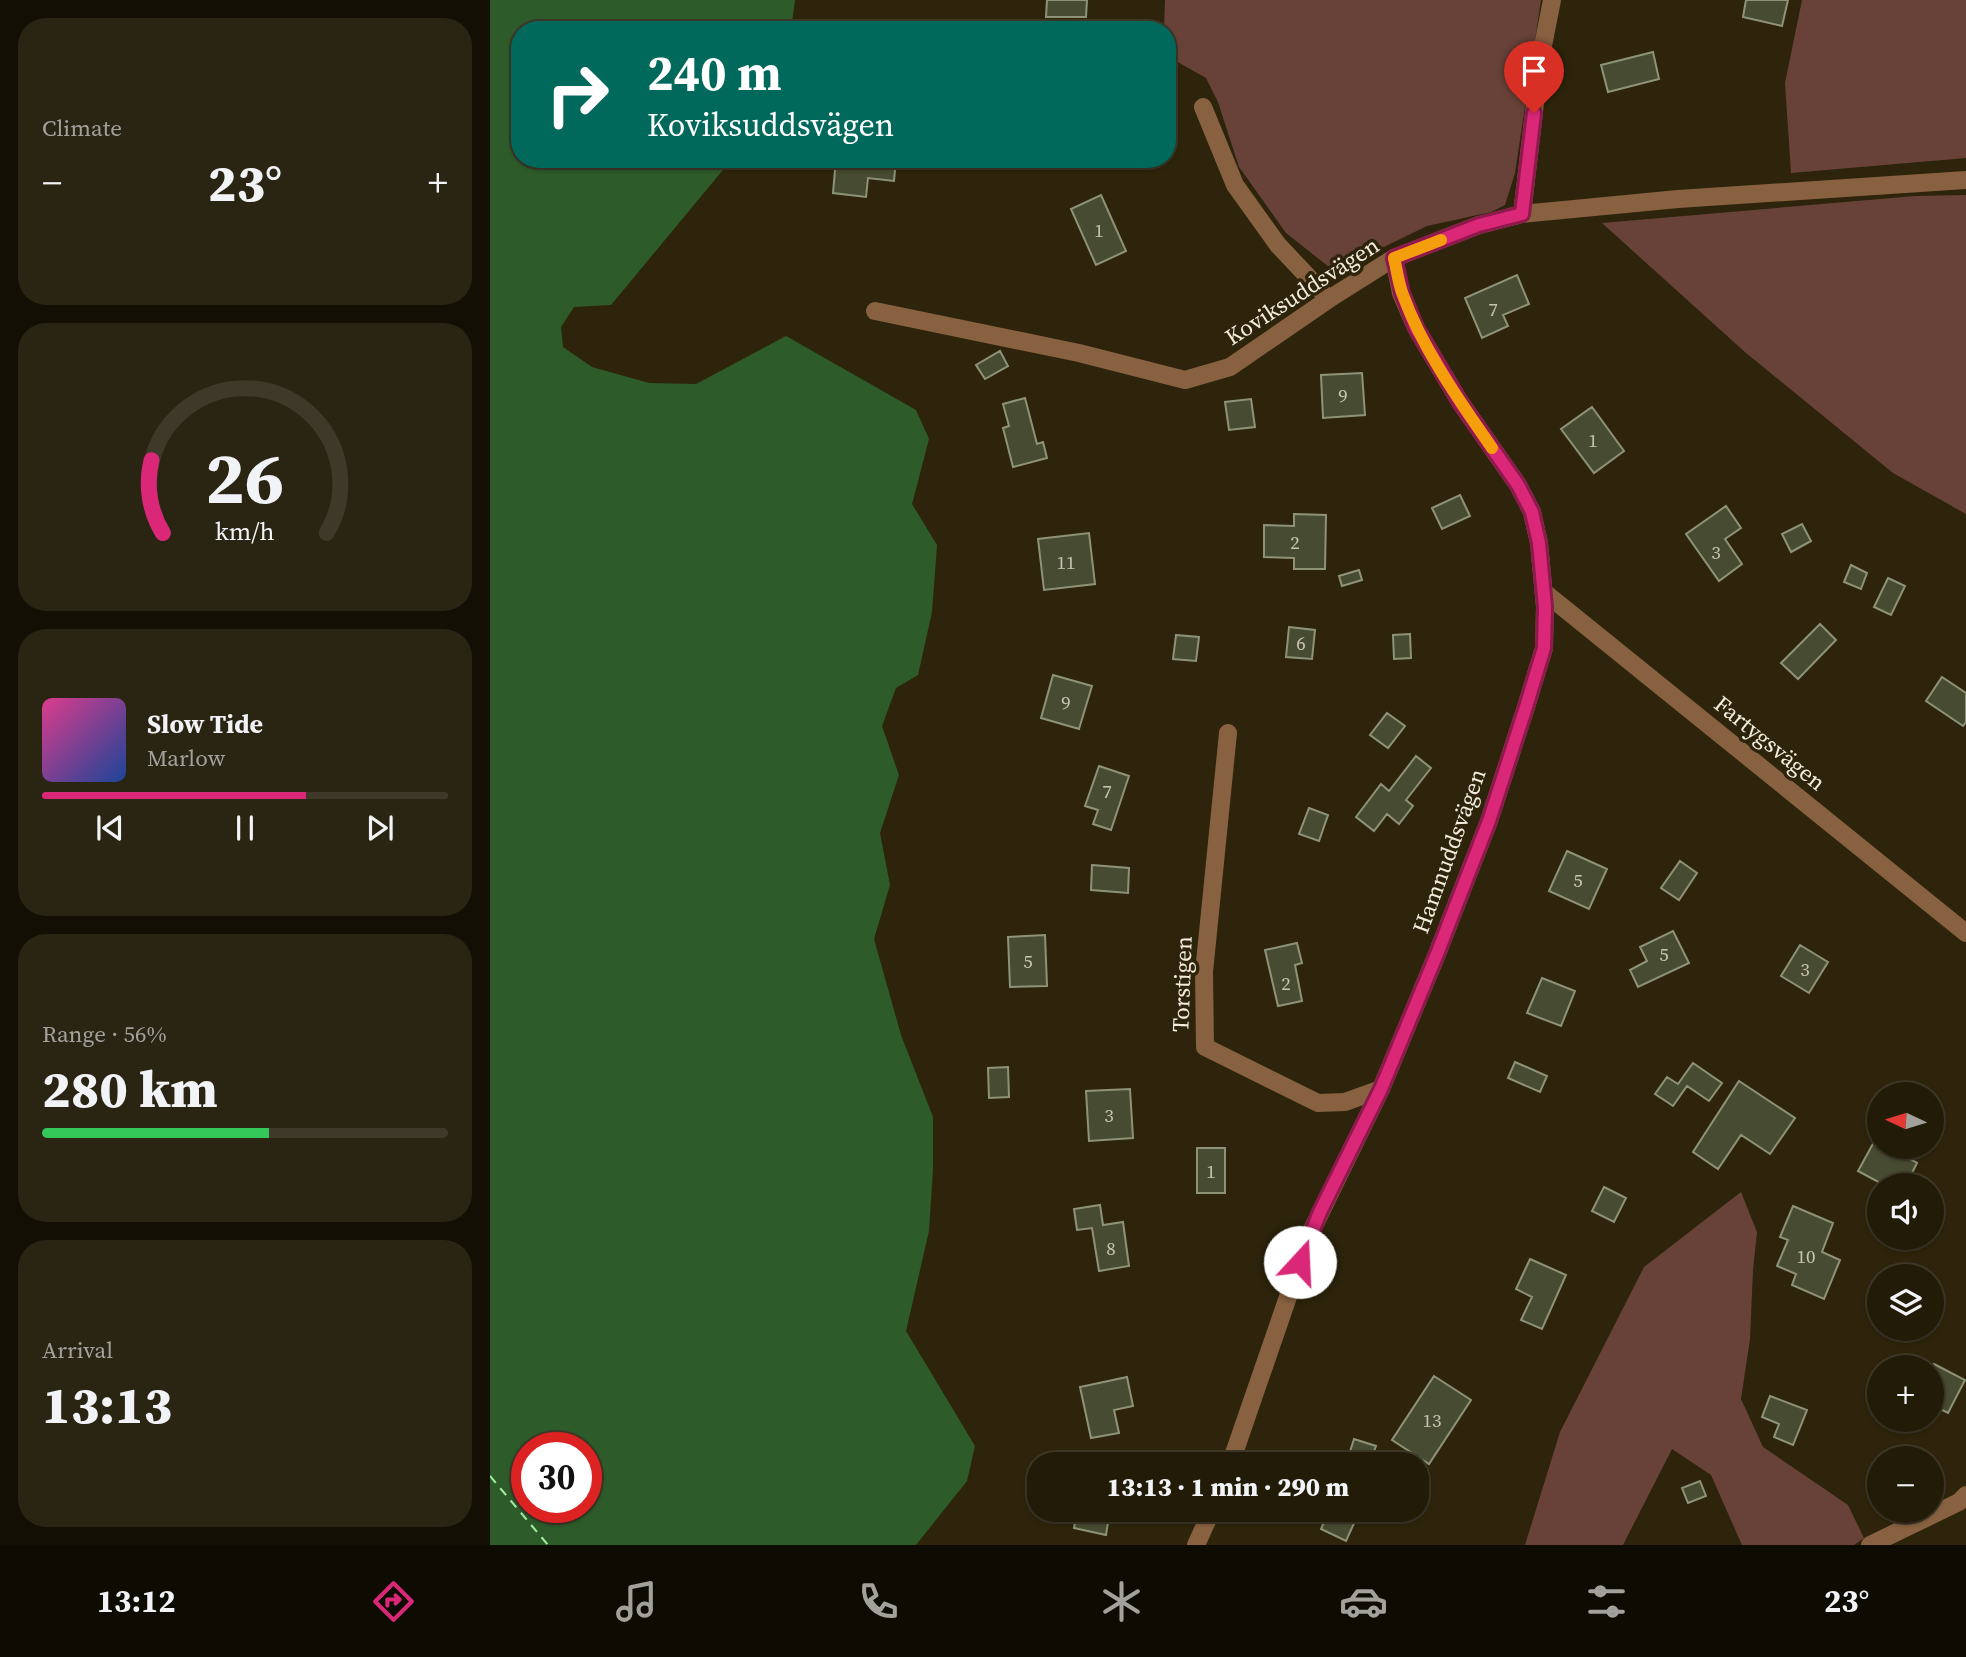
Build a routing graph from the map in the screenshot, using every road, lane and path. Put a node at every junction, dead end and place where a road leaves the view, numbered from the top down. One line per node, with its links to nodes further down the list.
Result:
1 (1552, 0): 4 (street)
2 (1203, 107): 6 (street)
3 (1966, 180): 4 (street, Koviksuddsvägen)
4 (1522, 214): 5 (street, Koviksuddsvägen)
5 (1394, 258): 6 (street, Koviksuddsvägen); 8 (street, Hamnuddsvägen)
6 (1329, 299): 7 (street, Koviksuddsvägen)
7 (876, 311)
8 (1544, 592): 10 (street, Fartygsvägen); 11 (street, Hamnuddsvägen)
9 (1228, 733): 11 (street, Torstigen)
10 (1966, 933)
11 (1381, 1089): 12 (street, Hamnuddsvägen)
12 (1234, 1452)
13 (1966, 1495): 16 (street)
14 (1207, 1522): 15 (street)
15 (1196, 1545)
16 (1870, 1545)

